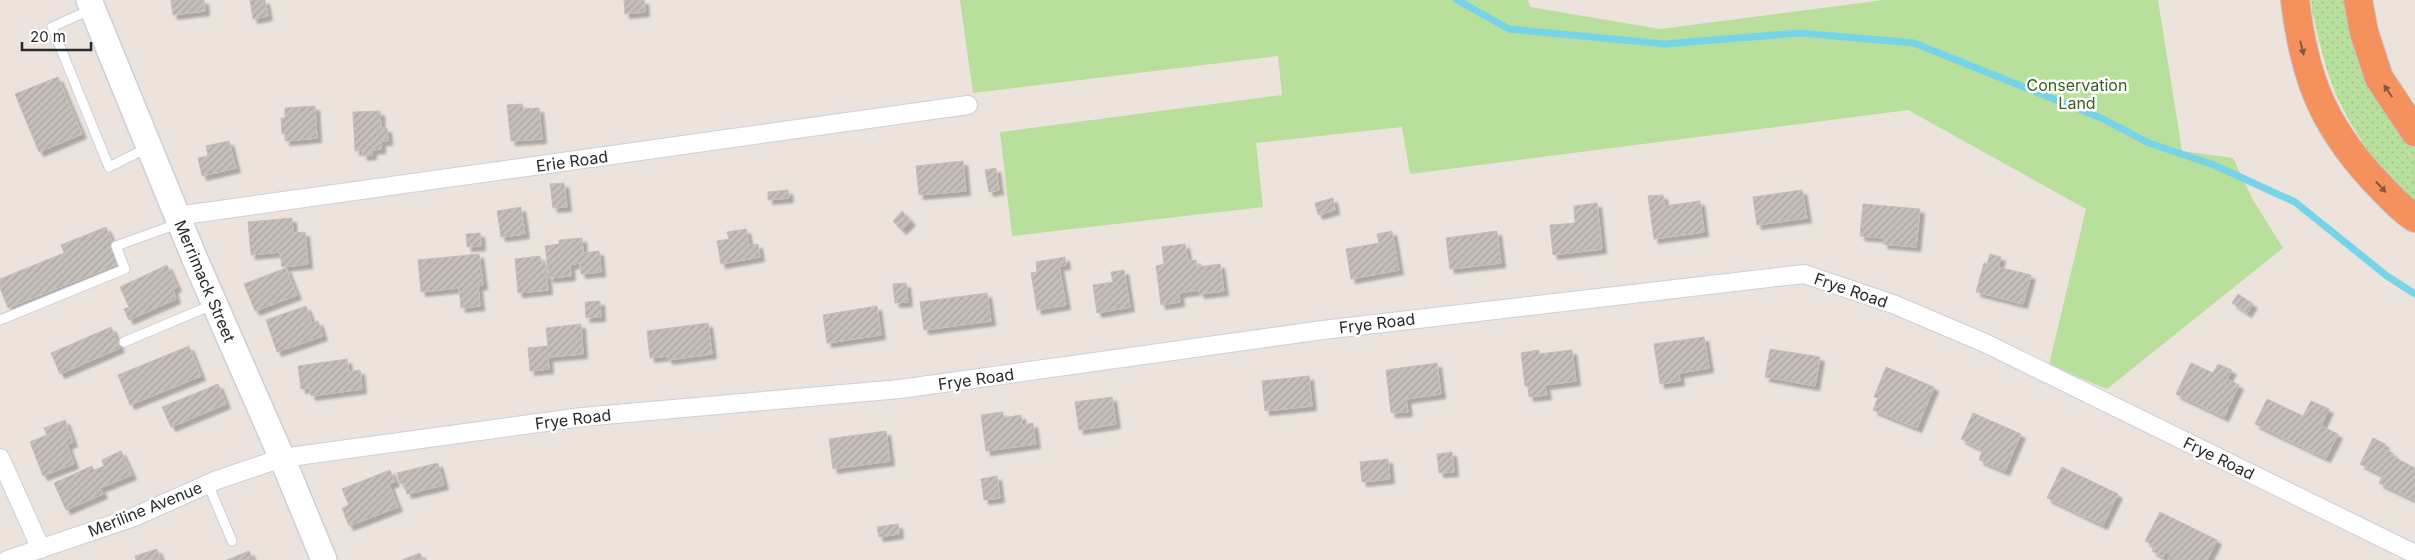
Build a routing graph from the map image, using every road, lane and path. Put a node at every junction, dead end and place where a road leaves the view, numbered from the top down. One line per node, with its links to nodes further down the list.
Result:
1 (2295, 0): 7 (highway, one-way to 7)
2 (2358, 0): 5 (highway, one-way to 2)
3 (91, 4): 6 (main road, Merrimack Street); 6 (lane)
4 (968, 105): 8 (street, Erie Road)
5 (2415, 132)
6 (149, 148): 8 (main road, Merrimack Street)
7 (2415, 218)
8 (179, 219): 9 (main road, Merrimack Street); 10 (lane)
9 (215, 304): 11 (lane); 13 (main road, Merrimack Street)
10 (0, 320)
11 (124, 342)
12 (0, 458): 16 (street)
13 (282, 458): 14 (street, Meriline Avenue); 17 (street, Frye Road); 19 (main road, Merrimack Street)
14 (208, 484): 15 (lane); 16 (street, Meriline Avenue)
15 (232, 541)
16 (41, 549): 18 (street, Meriline Avenue)
17 (2415, 554)
18 (7, 560)
19 (324, 560)

